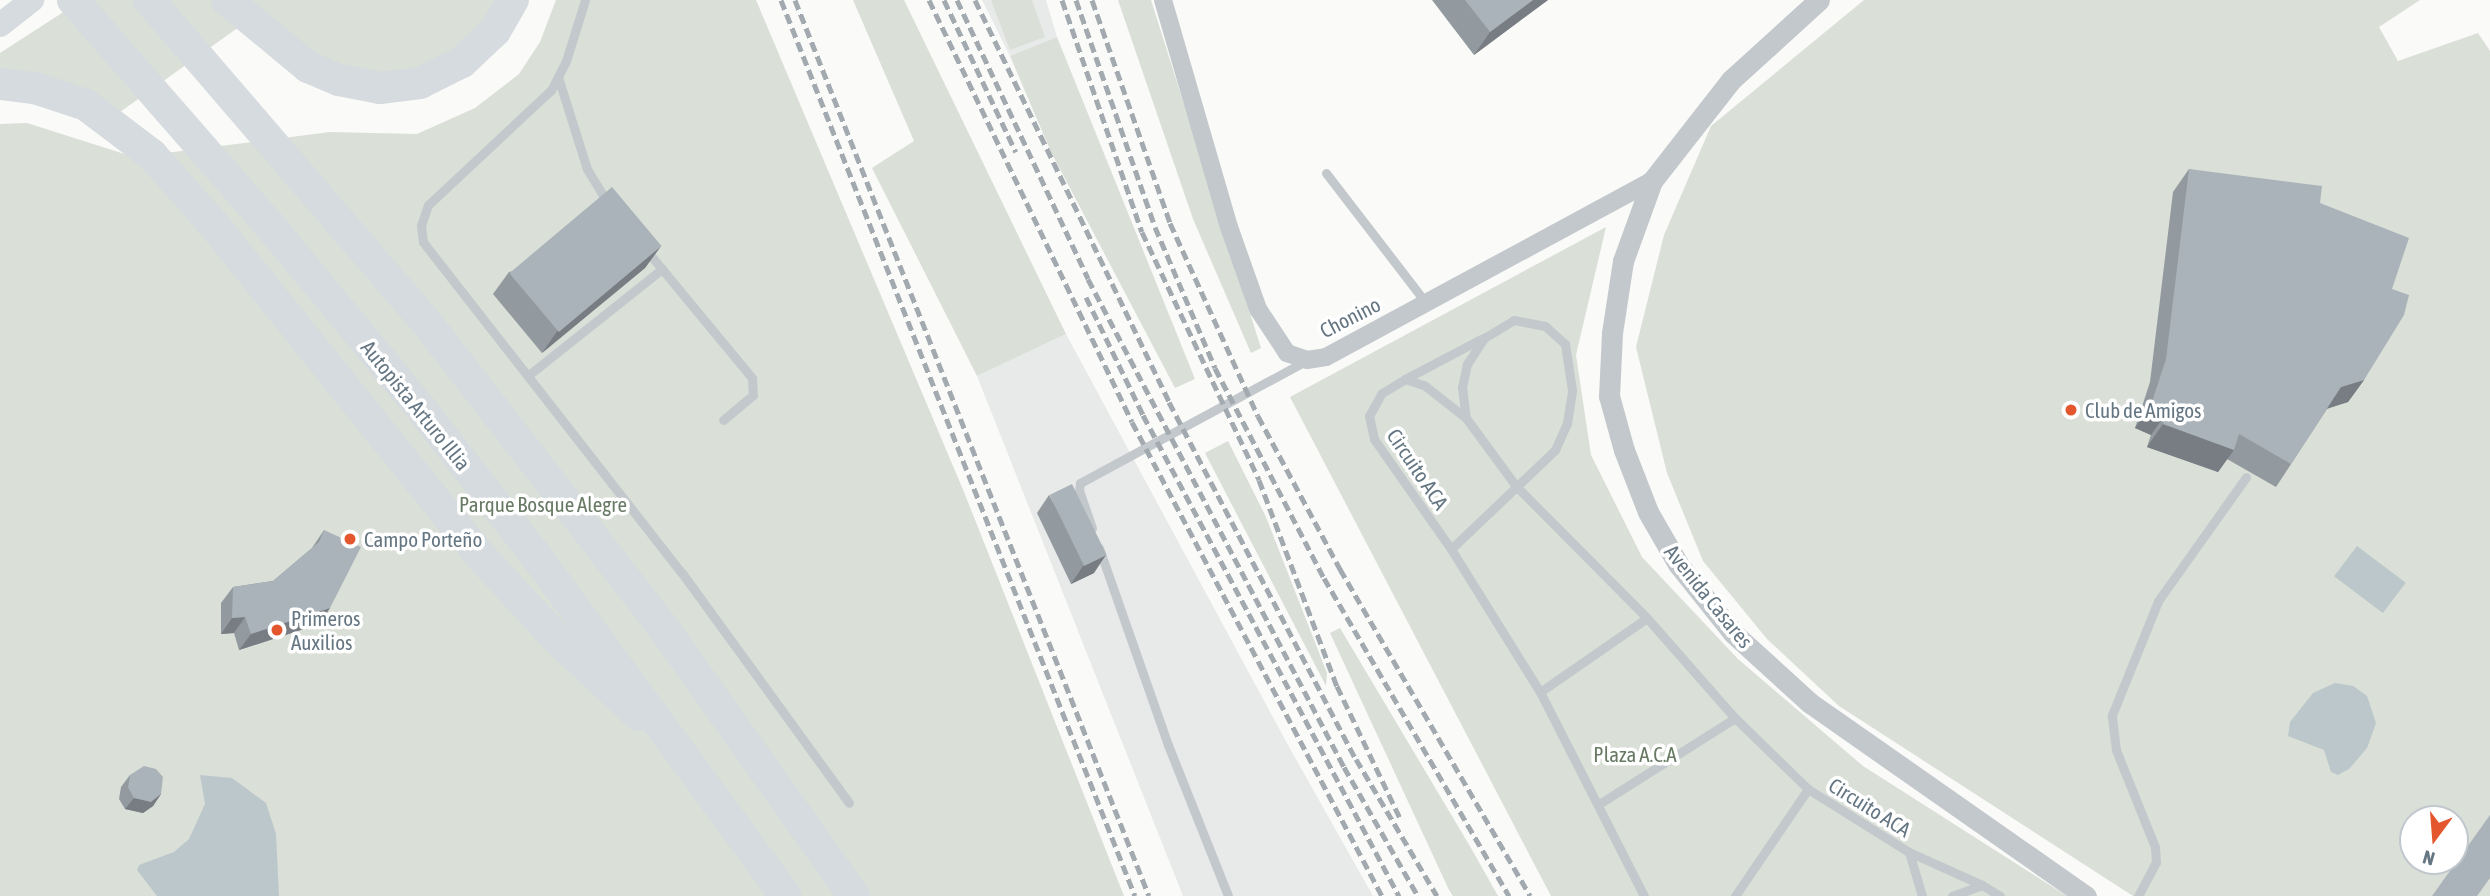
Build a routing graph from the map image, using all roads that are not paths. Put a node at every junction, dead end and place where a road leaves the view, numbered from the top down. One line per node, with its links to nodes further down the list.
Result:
1 (32, 0): 9 (main road)
2 (73, 0): 30 (highway, Autopista Arturo Illia)
3 (149, 0): 37 (highway)
4 (227, 0): 5 (highway)
5 (513, 0)
6 (585, 0): 10 (lane)
7 (1163, 0): 19 (street, Chonino)
8 (1819, 0): 13 (street, Avenida Casares)
9 (0, 25)
10 (558, 77): 14 (lane); 20 (lane)
11 (0, 84): 30 (highway)
12 (1326, 173): 17 (lane)
13 (1652, 181): 17 (street, Chonino); 44 (street, Avenida Casares)
14 (620, 219)
15 (637, 239): 16 (lane)
16 (662, 269): 20 (lane); 23 (lane)
17 (1426, 303): 19 (street, Chonino)
18 (1484, 338): 21 (lane, Circuito ACA); 22 (lane, Circuito ACA); 25 (lane, Circuito ACA)
19 (1307, 360): 38 (lane)
20 (530, 374): 32 (lane)
21 (1405, 379): 22 (lane, Circuito ACA); 26 (lane, Circuito ACA)
22 (1466, 418): 25 (lane, Circuito ACA)
23 (723, 420)
24 (2246, 477): 45 (lane)
25 (1516, 486): 26 (lane, Circuito ACA); 27 (lane, Circuito ACA)
26 (1451, 549): 28 (lane, Circuito ACA)
27 (1647, 618): 28 (lane); 29 (lane, Circuito ACA)
28 (1540, 692): 33 (lane, Circuito ACA)
29 (1735, 718): 31 (lane, Circuito ACA); 33 (lane)
30 (683, 753): 36 (highway, Autopista Arturo Illia)
31 (1808, 789): 34 (lane, Circuito ACA); 40 (lane, Circuito ACA)
32 (849, 803)
33 (1599, 804): 39 (lane, Circuito ACA)
34 (1909, 852): 35 (lane); 41 (lane, Circuito ACA)
35 (1982, 885): 42 (lane); 43 (lane)
36 (786, 896)
37 (854, 896)
38 (1228, 896)
39 (1644, 896)
40 (1735, 896)
41 (1922, 896)
42 (1952, 896)
43 (2000, 896)
44 (2087, 896)
45 (2138, 896)

